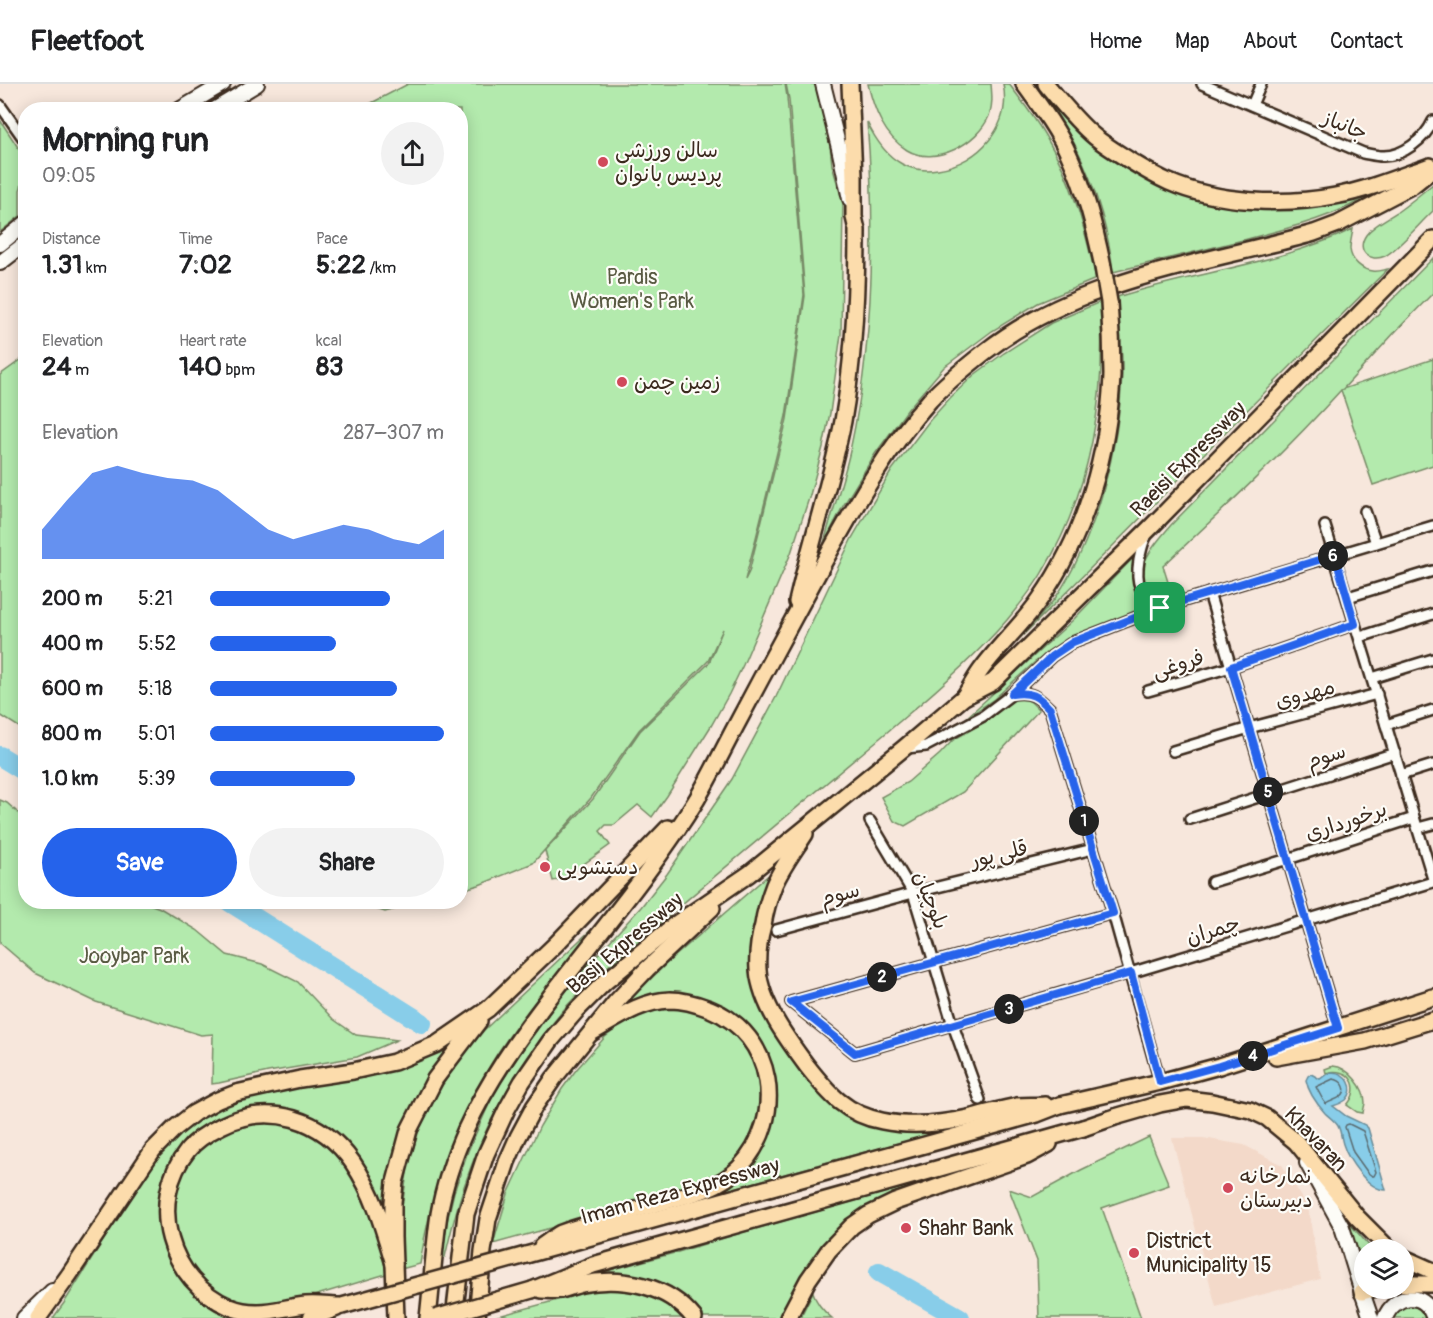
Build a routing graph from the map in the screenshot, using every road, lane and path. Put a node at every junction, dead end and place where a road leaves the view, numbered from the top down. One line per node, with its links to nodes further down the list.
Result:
1 (223, 84): 9 (main road)
2 (257, 84): 10 (main road)
3 (822, 84): 16 (main road)
4 (850, 84): 16 (main road)
5 (1024, 84): 42 (main road, bridge)
6 (1046, 84): 15 (main road)
7 (1202, 84): 12 (street, جانباز)
8 (1261, 84): 12 (street)
9 (193, 102)
10 (227, 102)
11 (0, 105): 14 (street)
12 (1252, 105): 13 (street, جانباز)
13 (1433, 121)
14 (18, 131)
15 (1433, 167): 33 (main road)
16 (854, 217): 33 (main road)
17 (18, 229): 19 (main road)
18 (1433, 239): 25 (main road, Raeisi Expressway)
19 (0, 244)
20 (18, 249): 21 (main road)
21 (0, 263)
22 (1365, 511): 26 (street)
23 (1325, 526): 27 (street)
24 (1433, 526): 26 (street)
25 (1149, 528): 31 (street); 42 (main road, Raeisi Expressway)
26 (1376, 543): 27 (street)
27 (1335, 555): 29 (street); 30 (street)
28 (1433, 571): 30 (street)
29 (1209, 593): 31 (street); 37 (street)
30 (1348, 597): 34 (street)
31 (1160, 608): 40 (street)
32 (1433, 614): 35 (street)
33 (792, 621): 52 (main road, Basij Expressway)
34 (1355, 624): 35 (street); 37 (street, فروغی)
35 (1360, 637): 38 (street)
36 (1433, 659): 38 (street)
37 (1231, 667): 39 (street, فروغی); 45 (street)
38 (1372, 678): 41 (street)
39 (1148, 692)
40 (1012, 694): 46 (street); 59 (street)
41 (1377, 694): 44 (street); 45 (street, مهدوی)
42 (964, 697): 46 (main road, Basij Expressway)
43 (1433, 710): 44 (street)
44 (1386, 725): 48 (street)
45 (1249, 728): 47 (street, مهدوی); 51 (street)
46 (904, 748): 56 (main road, Basij Expressway)
47 (1173, 751)
48 (1395, 753): 50 (street); 51 (street, سوم)
49 (1433, 765): 50 (street)
50 (1401, 775): 53 (street)
51 (1268, 793): 54 (street, سوم); 60 (street)
52 (697, 798): 71 (main road); 99 (main road, Basij Expressway)
53 (1414, 818): 58 (street); 60 (street, برخورداری)
54 (1190, 819)
55 (870, 821): 64 (street, بلوچیان)
56 (812, 823): 61 (main road, Basij Expressway); 79 (main road)
57 (1433, 824): 58 (street)
58 (1418, 828): 62 (street)
59 (1093, 849): 64 (street, قلی پور); 65 (street)
60 (1288, 859): 63 (street, برخورداری); 66 (street)
61 (749, 874): 75 (main road); 101 (main road, Basij Expressway)
62 (1433, 881): 66 (street, چمران)
63 (1212, 882)
64 (913, 893): 67 (street, سوم); 68 (street, بلوچیان)
65 (1113, 913): 68 (street); 69 (street)
66 (1306, 921): 69 (street, چمران); 74 (street)
67 (776, 930)
68 (934, 962): 73 (street, بلوچیان); 73 (street, چمران)
69 (1131, 973): 73 (street, چمران); 77 (street)
70 (1433, 997): 74 (main road)
71 (488, 1009): 86 (main road); 88 (main road)
72 (1433, 1020): 76 (main road)
73 (953, 1025): 78 (street, بلوچیان)
74 (1338, 1028): 76 (main road)
75 (591, 1033): 83 (main road); 102 (main road)
76 (1219, 1066): 77 (main road)
77 (1160, 1082): 79 (main road)
78 (980, 1100)
79 (1060, 1105): 83 (main road, Imam Reza Expressway)
80 (1083, 1128): 81 (main road, Khavaran); 91 (main road); 104 (main road)
81 (1296, 1142): 82 (main road, Khavaran); 84 (main road)
82 (1379, 1239)
83 (526, 1255): 93 (main road, Imam Reza Expressway, bridge)
84 (1354, 1255)
85 (1414, 1262): 87 (main road)
86 (394, 1264): 93 (main road); 98 (main road)
87 (1433, 1271)
88 (69, 1275): 95 (main road); 96 (main road)
89 (1414, 1284): 90 (main road)
90 (1433, 1284)
91 (532, 1290): 100 (main road, bridge); 103 (main road)
92 (1370, 1299): 105 (main road)
93 (342, 1306): 97 (main road, Imam Reza Expressway)
94 (1433, 1316): 106 (main road)
95 (24, 1318)
96 (38, 1318)
97 (311, 1318)
98 (396, 1318)
99 (428, 1318)
100 (435, 1318)
101 (454, 1318)
102 (477, 1318)
103 (694, 1318)
104 (788, 1318)
105 (1371, 1318)
106 (1385, 1318)

